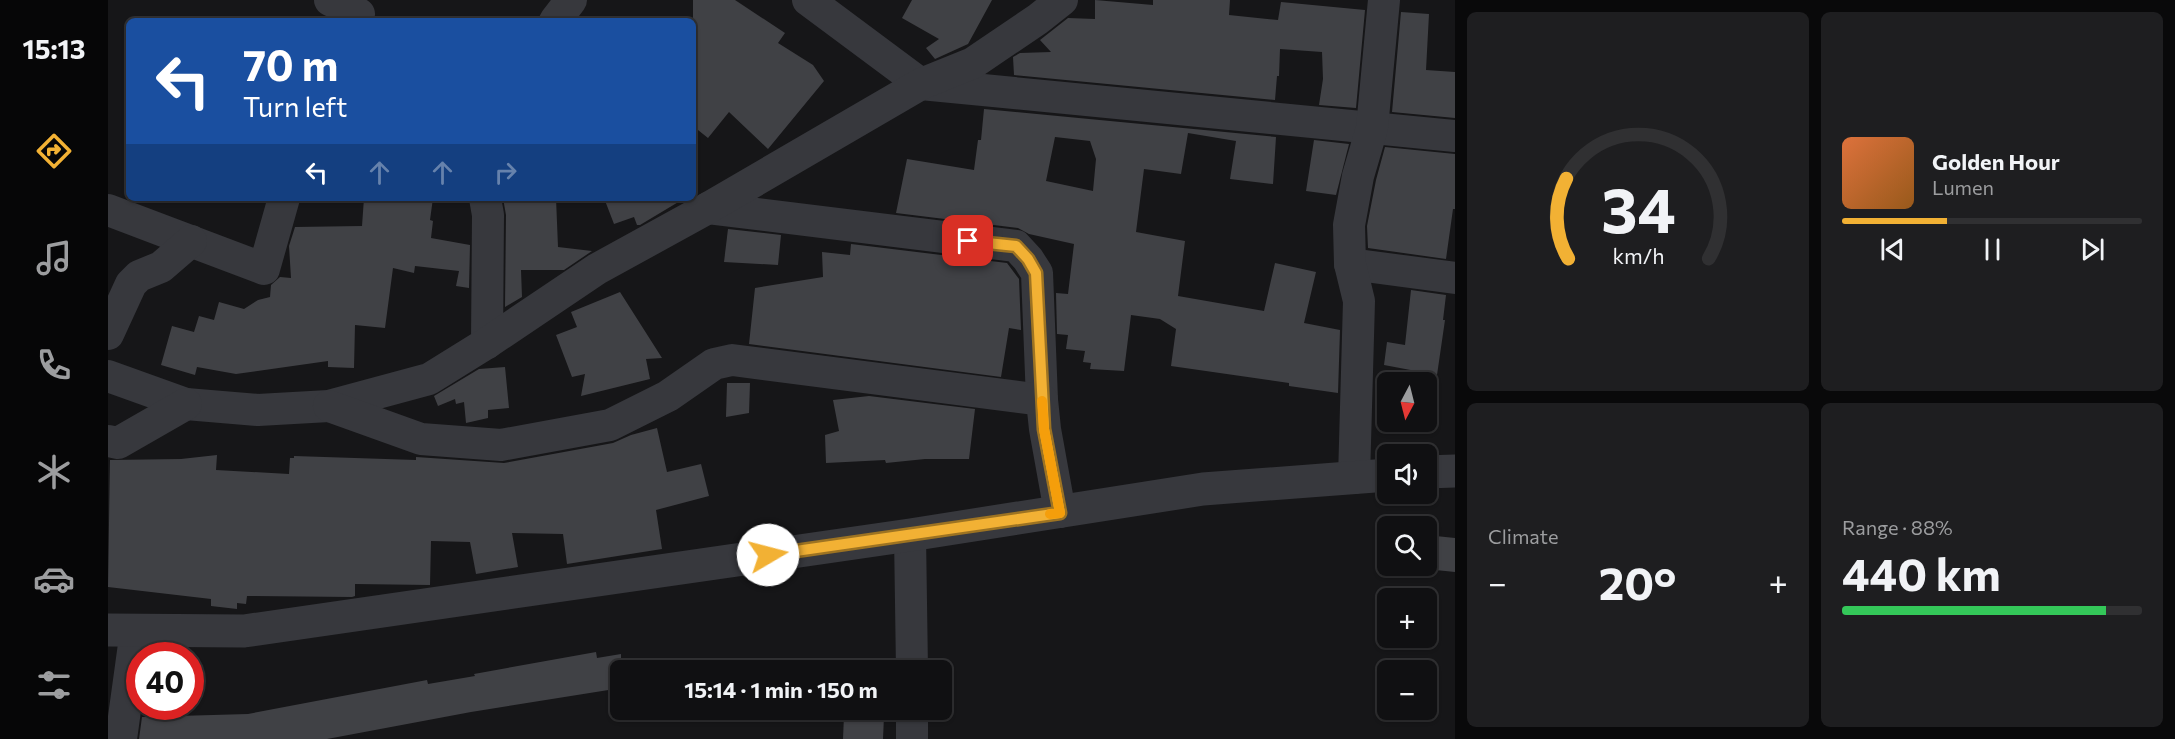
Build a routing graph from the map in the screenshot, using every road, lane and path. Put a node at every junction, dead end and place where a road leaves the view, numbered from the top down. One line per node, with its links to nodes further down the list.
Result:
1 (330, 0): 6 (street)
2 (571, 0): 7 (street)
3 (808, 0): 8 (street)
4 (1062, 0): 8 (street)
5 (1384, 0): 9 (street)
6 (357, 18)
7 (557, 18)
8 (921, 84): 9 (street); 13 (street)
9 (1372, 128): 10 (street); 16 (street)
10 (1455, 136)
11 (283, 201): 15 (street)
12 (486, 201): 19 (street)
13 (708, 208): 19 (street); 21 (street)
14 (108, 210): 15 (street)
15 (191, 241): 18 (street)
16 (1350, 264): 17 (street); 28 (street)
17 (1455, 278)
18 (108, 334)
19 (488, 343): 23 (street)
20 (108, 376): 22 (street)
21 (1042, 400): 23 (street); 29 (street)
22 (186, 404): 23 (street); 24 (street)
23 (329, 406)
24 (108, 441)
25 (1455, 471): 26 (street)
26 (1437, 472)
27 (1377, 476): 28 (street)
28 (1354, 477): 29 (street)
29 (1060, 513): 30 (street)
30 (910, 535): 31 (street); 32 (street)
31 (122, 630): 34 (street)
32 (912, 660)
33 (912, 720): 35 (street)
34 (121, 739)
35 (912, 739)

